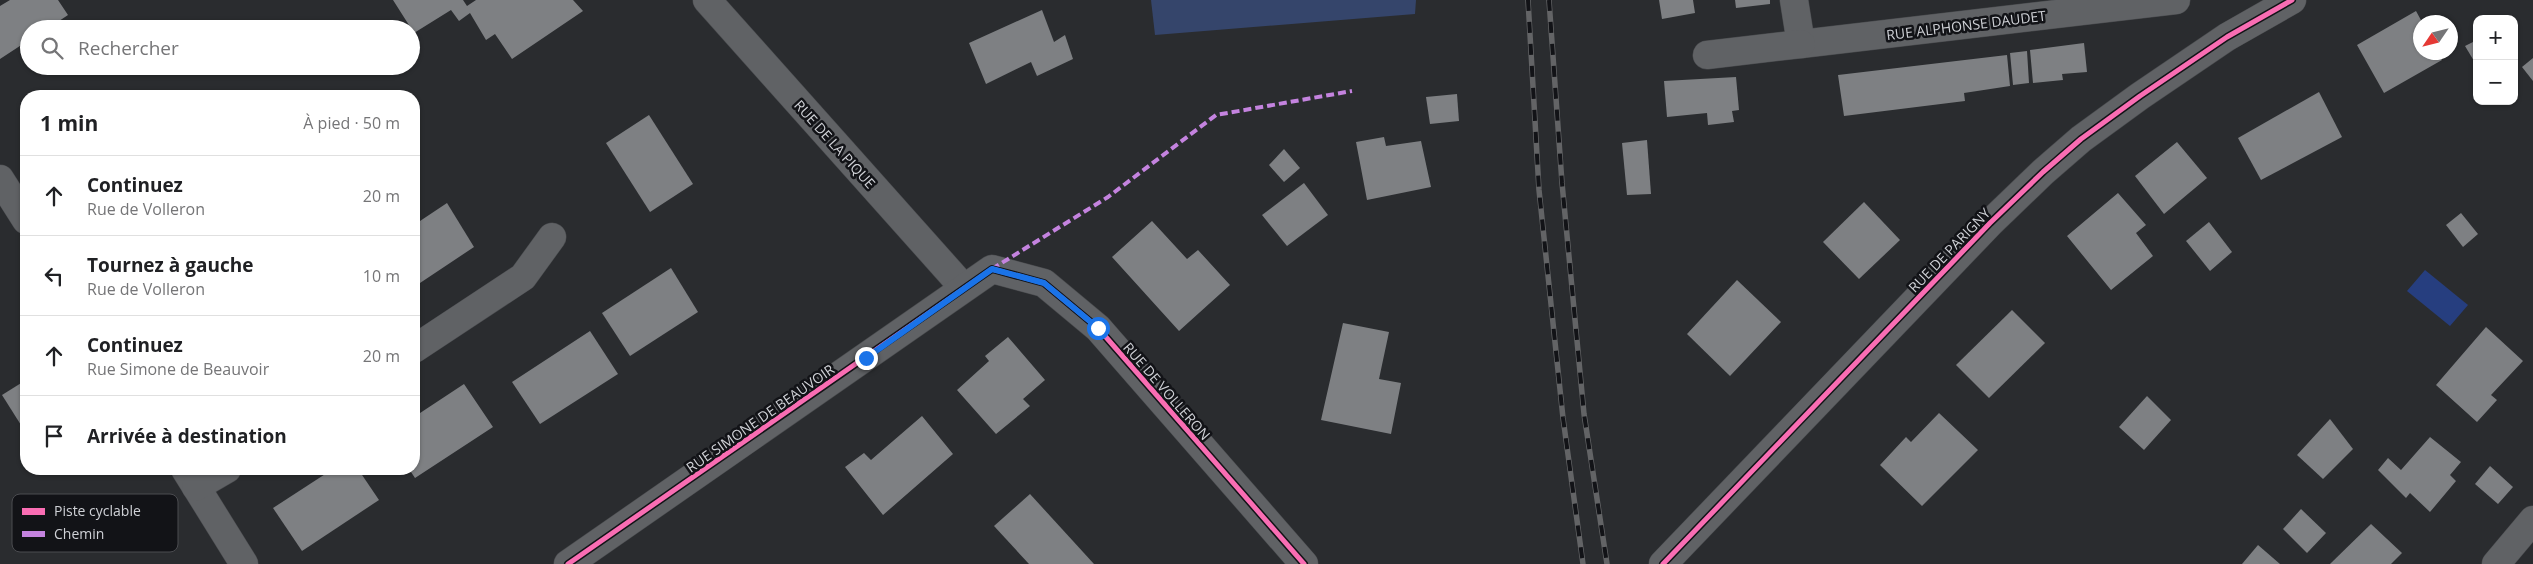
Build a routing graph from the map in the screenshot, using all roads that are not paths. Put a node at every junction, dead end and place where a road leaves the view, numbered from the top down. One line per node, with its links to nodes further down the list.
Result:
1 (707, 0): 10 (street, RUE DE LA PIQUE)
2 (1794, 0): 5 (street)
3 (2176, 0): 5 (street, RUE ALPHONSE DAUDET)
4 (2292, 0): 17 (street, RUE DE PARIGNY)
5 (1801, 44): 6 (street, RUE ALPHONSE DAUDET)
6 (1707, 55)
7 (0, 179): 8 (street)
8 (20, 211)
9 (552, 237): 11 (street)
10 (964, 288): 15 (street, RUE SIMONE DE BEAUVOIR); 16 (street, RUE DE VOLLERON)
11 (420, 345)
12 (191, 478): 14 (street)
13 (2533, 520): 18 (street)
14 (244, 564)
15 (568, 564)
16 (1304, 564)
17 (1663, 564)
18 (2496, 564)

